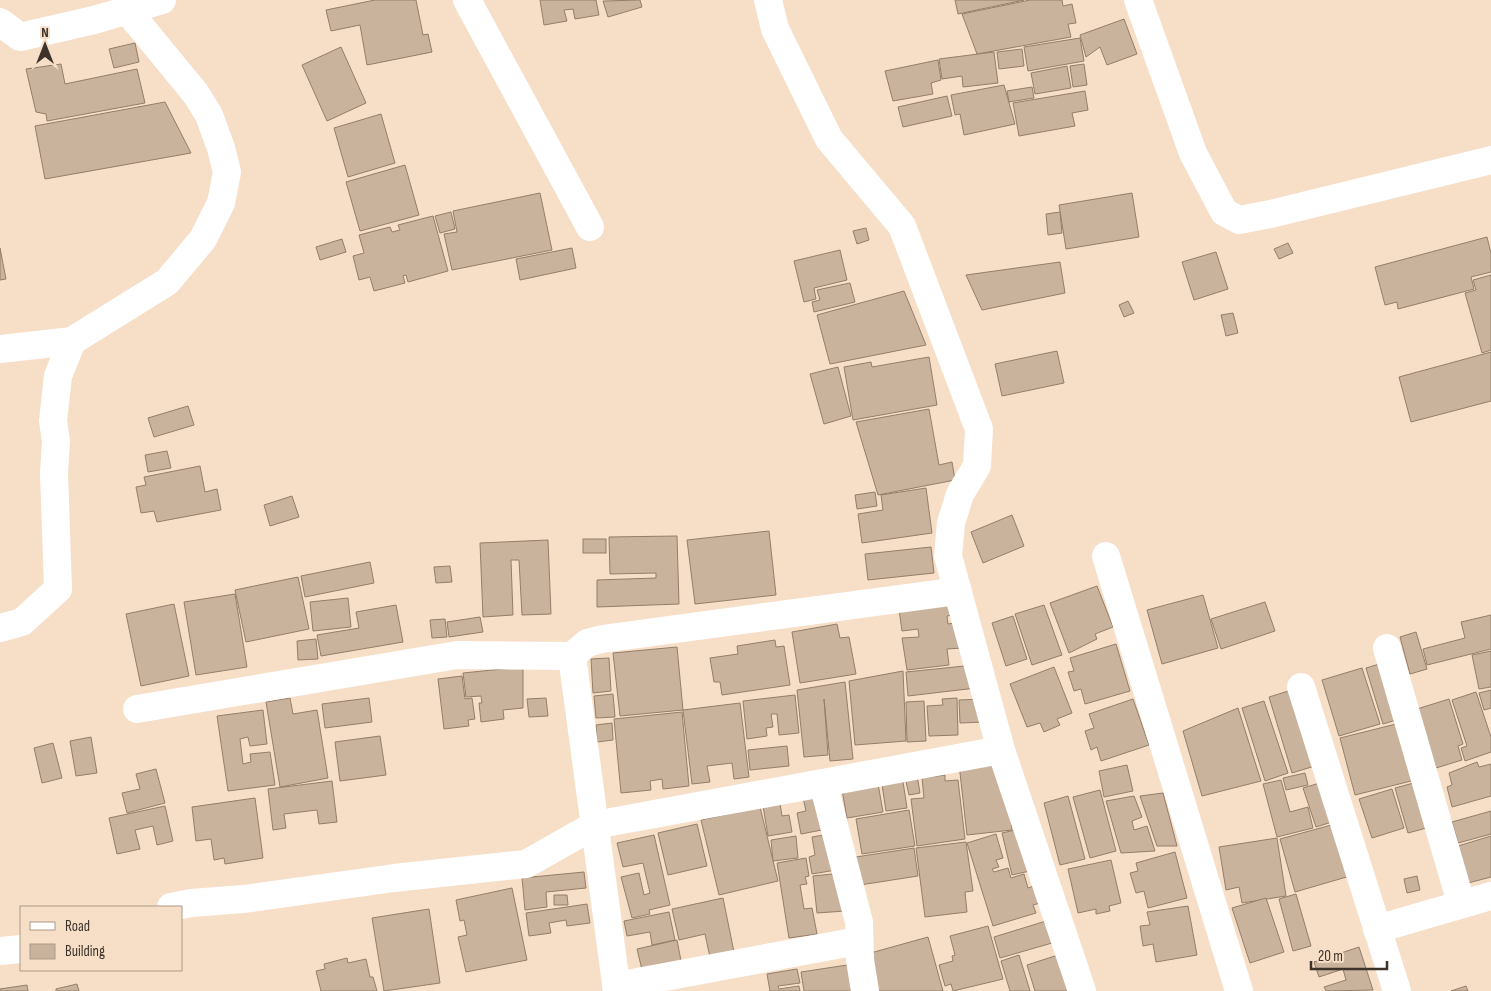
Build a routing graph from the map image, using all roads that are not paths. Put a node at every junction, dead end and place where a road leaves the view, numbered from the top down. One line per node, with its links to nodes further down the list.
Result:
1 (162, 0): 5 (street)
2 (467, 0): 8 (street)
3 (768, 0): 12 (street)
4 (1138, 0): 7 (street)
5 (127, 10): 6 (street); 9 (street)
6 (0, 22)
7 (1491, 160)
8 (590, 227)
9 (72, 342): 10 (street); 13 (street)
10 (0, 349)
11 (1106, 556): 31 (street)
12 (958, 592): 15 (street); 18 (street)
13 (0, 628)
14 (1388, 648): 22 (street)
15 (572, 656): 17 (street); 20 (street)
16 (1301, 687): 24 (street)
17 (137, 709)
18 (1002, 750): 19 (street); 30 (street)
19 (823, 783): 20 (street); 25 (street)
20 (595, 825): 23 (street); 28 (street)
21 (1491, 896): 22 (street)
22 (1461, 904): 24 (street)
23 (175, 906)
24 (1377, 928): 32 (street)
25 (858, 941): 28 (street); 29 (street)
26 (20, 949): 27 (street)
27 (0, 951)
28 (617, 989)
29 (865, 991)
30 (1082, 991)
31 (1239, 991)
32 (1397, 991)

